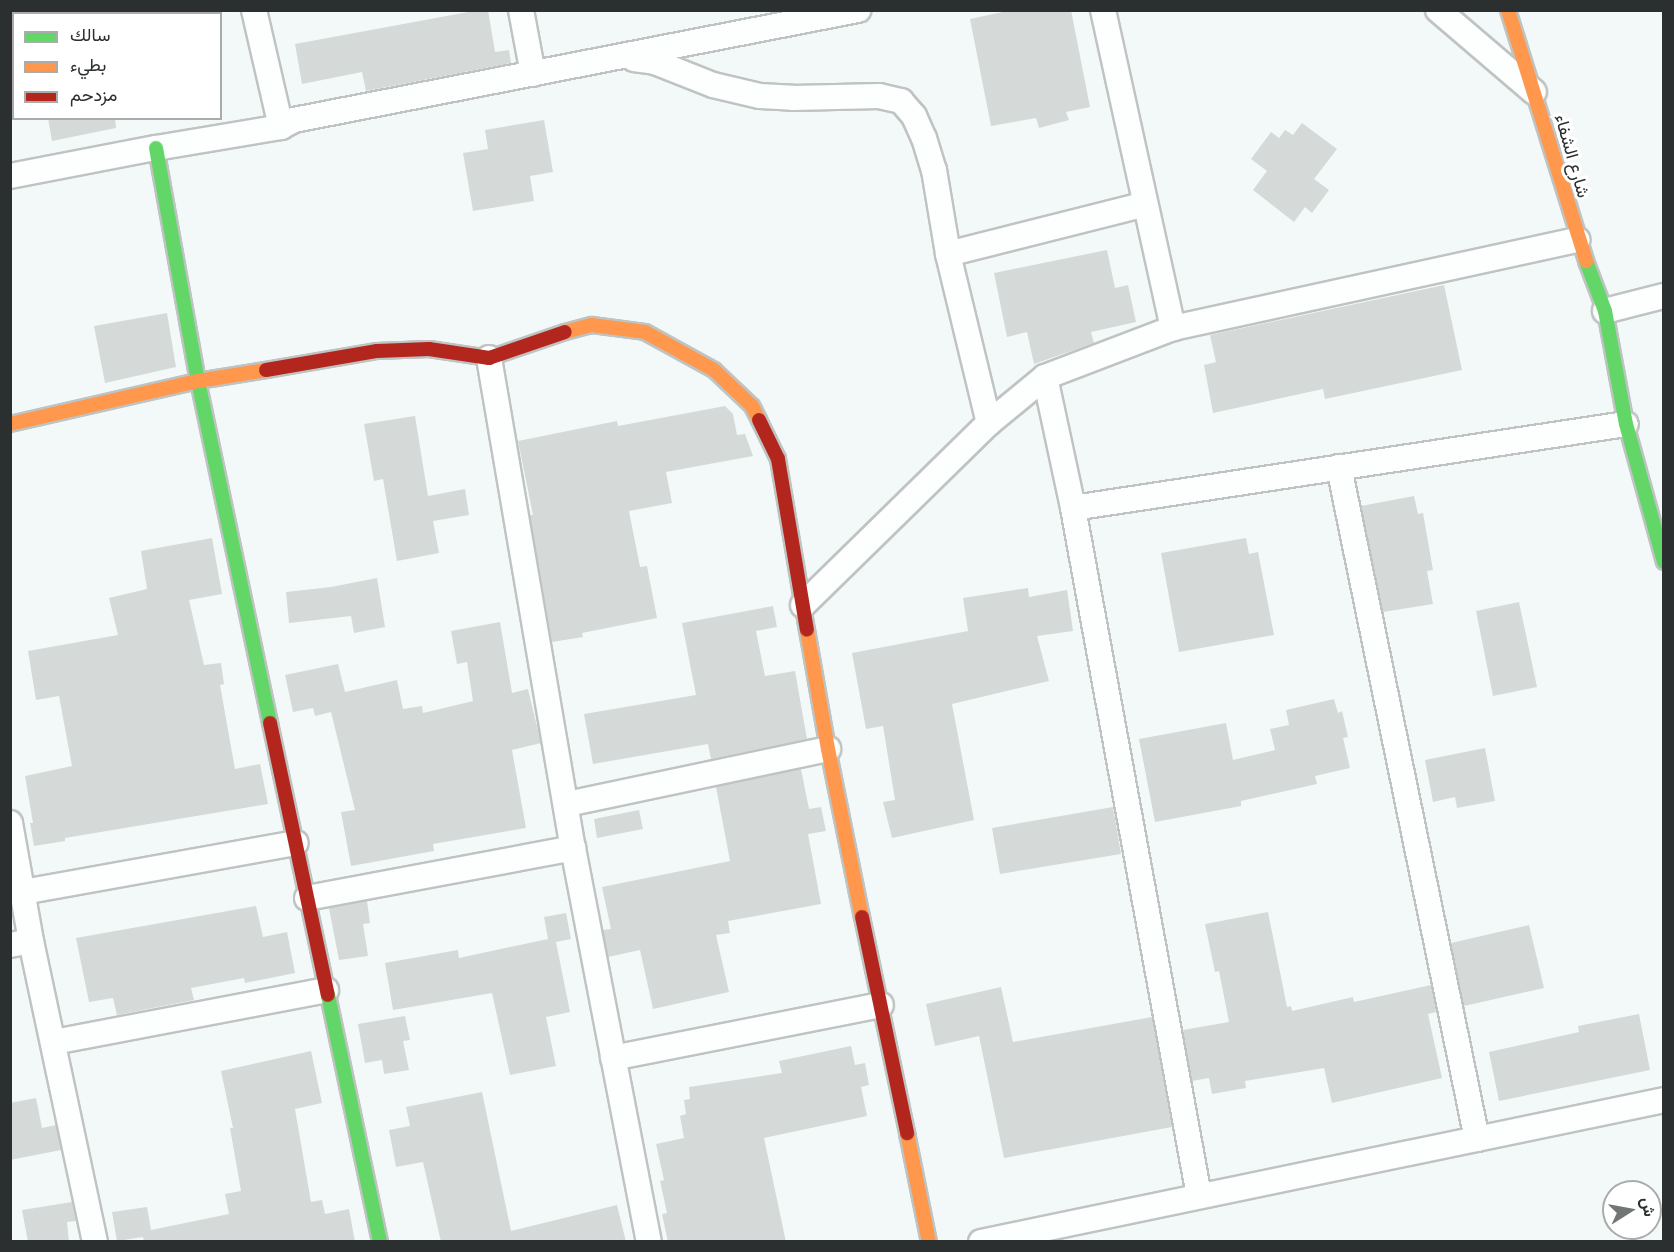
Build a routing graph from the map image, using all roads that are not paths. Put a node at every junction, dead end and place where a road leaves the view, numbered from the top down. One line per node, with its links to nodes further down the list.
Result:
1 (254, 10): 11 (street)
2 (521, 10): 9 (street)
3 (858, 10): 7 (street)
4 (1103, 10): 14 (street)
5 (1438, 10): 10 (street)
6 (1508, 10): 10 (street, شارع الشفاء)
7 (813, 15): 8 (street)
8 (619, 57): 9 (street); 16 (street)
9 (533, 74): 11 (street)
10 (1535, 93): 15 (street, شارع الشفاء)
11 (281, 127): 12 (street)
12 (156, 148): 13 (street); 22 (street)
13 (10, 176)
14 (1145, 204): 16 (street); 19 (street)
15 (1578, 240): 18 (street, شارع الشفاء); 19 (street)
16 (948, 254): 23 (street)
17 (1664, 296): 18 (street)
18 (1605, 311): 25 (street, شارع الشفاء)
19 (1173, 328): 21 (street)
20 (489, 358): 22 (street); 29 (street); 31 (street)
21 (1045, 377): 23 (street); 27 (street)
22 (198, 381): 24 (street); 33 (street)
23 (989, 423): 29 (street)
24 (10, 424)
25 (1626, 424): 26 (street); 28 (street, شارع الشفاء)
26 (1339, 467): 27 (street); 43 (street)
27 (1073, 508): 44 (street)
28 (1664, 562)
29 (803, 605): 30 (street)
30 (828, 749): 31 (street); 39 (street)
31 (567, 804): 34 (street)
32 (10, 823): 35 (street)
33 (296, 843): 35 (street); 36 (street)
34 (573, 848): 36 (street); 41 (street)
35 (24, 892): 37 (street)
36 (307, 898): 38 (street)
37 (21, 943): 40 (street)
38 (326, 990): 40 (street); 46 (street)
39 (881, 1005): 41 (street); 48 (street)
40 (54, 1042): 45 (street)
41 (613, 1058): 47 (street)
42 (1664, 1100): 43 (street)
43 (1477, 1138): 44 (street)
44 (1199, 1196): 49 (street)
45 (95, 1242)
46 (380, 1242)
47 (649, 1242)
48 (929, 1242)
49 (981, 1242)

